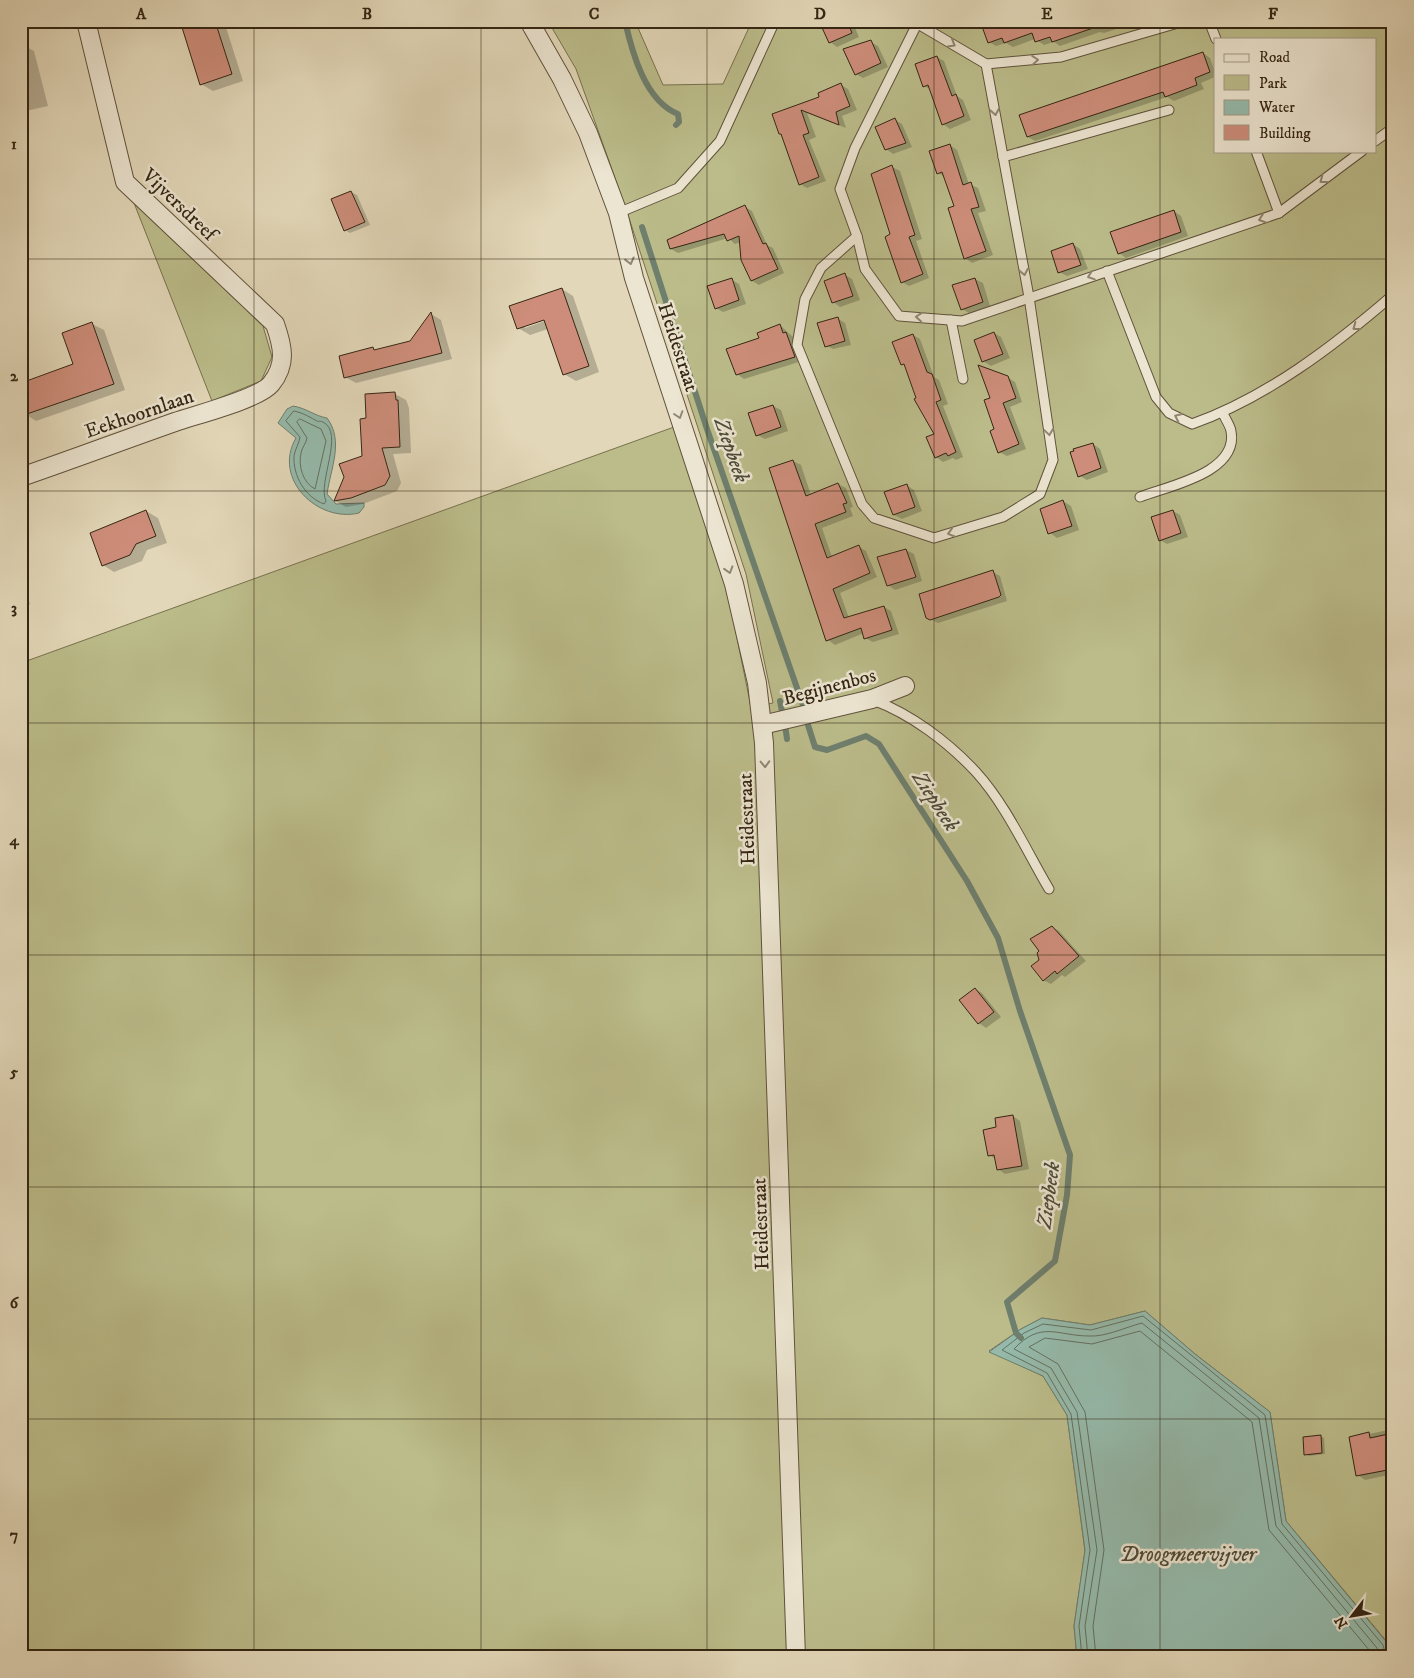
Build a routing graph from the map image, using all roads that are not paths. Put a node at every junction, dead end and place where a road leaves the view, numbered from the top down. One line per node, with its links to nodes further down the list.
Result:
1 (86, 21): 23 (street, Vijversdreef)
2 (528, 21): 15 (street, Heidestraat)
3 (775, 21): 15 (lane)
4 (1185, 21): 8 (lane, one-way to 4)
5 (1209, 21): 7 (lane)
6 (915, 23): 8 (lane, one-way to 8); 17 (lane)
7 (1216, 38)
8 (986, 64): 14 (lane, one-way to 14)
9 (1169, 110): 14 (lane)
10 (1393, 128): 11 (lane)
11 (1376, 140)
12 (1256, 152): 16 (lane)
13 (1361, 152): 16 (lane, one-way to 16)
14 (1003, 157): 20 (lane, one-way to 20)
15 (618, 213): 29 (street, Heidestraat, one-way to 29)
16 (1279, 213): 18 (lane, one-way to 18)
17 (857, 236): 20 (lane, one-way to 17); 21 (lane, one-way to 17)
18 (1107, 271): 20 (lane, one-way to 20); 24 (lane, one-way to 18)
19 (1393, 295): 24 (lane, one-way to 24)
20 (1029, 297): 21 (lane)
21 (951, 320): 22 (lane)
22 (963, 379)
23 (269, 387): 25 (street, Eekhoornlaan)
24 (1223, 413): 26 (lane)
25 (21, 477)
26 (1140, 497)
27 (905, 686): 28 (street, Begijnenbos)
28 (872, 699): 29 (street, Begijnenbos); 30 (lane)
29 (762, 725): 31 (street, Heidestraat, one-way to 31)
30 (1049, 889)
31 (796, 1657)

